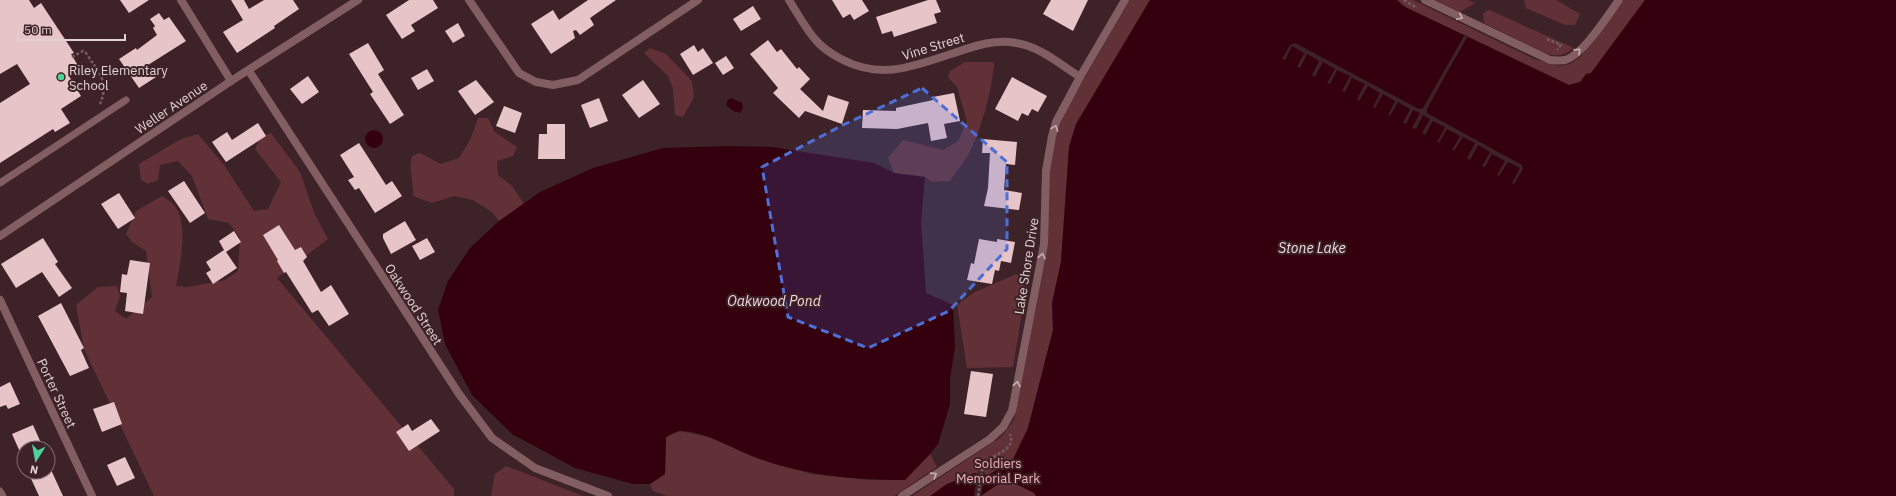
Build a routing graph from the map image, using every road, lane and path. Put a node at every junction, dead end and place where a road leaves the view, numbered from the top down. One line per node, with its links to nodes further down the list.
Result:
1 (358, 0): 10 (street, Weller Avenue)
2 (469, 0): 3 (street)
3 (698, 0)
4 (789, 0): 11 (street, Vine Street)
5 (1125, 0): 11 (street, Lake Shore Drive)
6 (1425, 0): 7 (street, one-way to 7)
7 (1619, 0)
8 (185, 2): 12 (street)
9 (72, 57): 14 (path)
10 (249, 71): 12 (street, Weller Avenue); 22 (street, Oakwood Street)
11 (1080, 76): 23 (street, Lake Shore Drive, one-way to 11)
12 (231, 81): 16 (street, Weller Avenue)
13 (126, 100): 15 (lane)
14 (96, 107)
15 (0, 183)
16 (0, 236)
17 (0, 300): 21 (street, Porter Street)
18 (1014, 427): 24 (path)
19 (0, 490): 20 (lane)
20 (3, 496)
21 (92, 496)
22 (608, 496)
23 (902, 496)
24 (978, 496)

